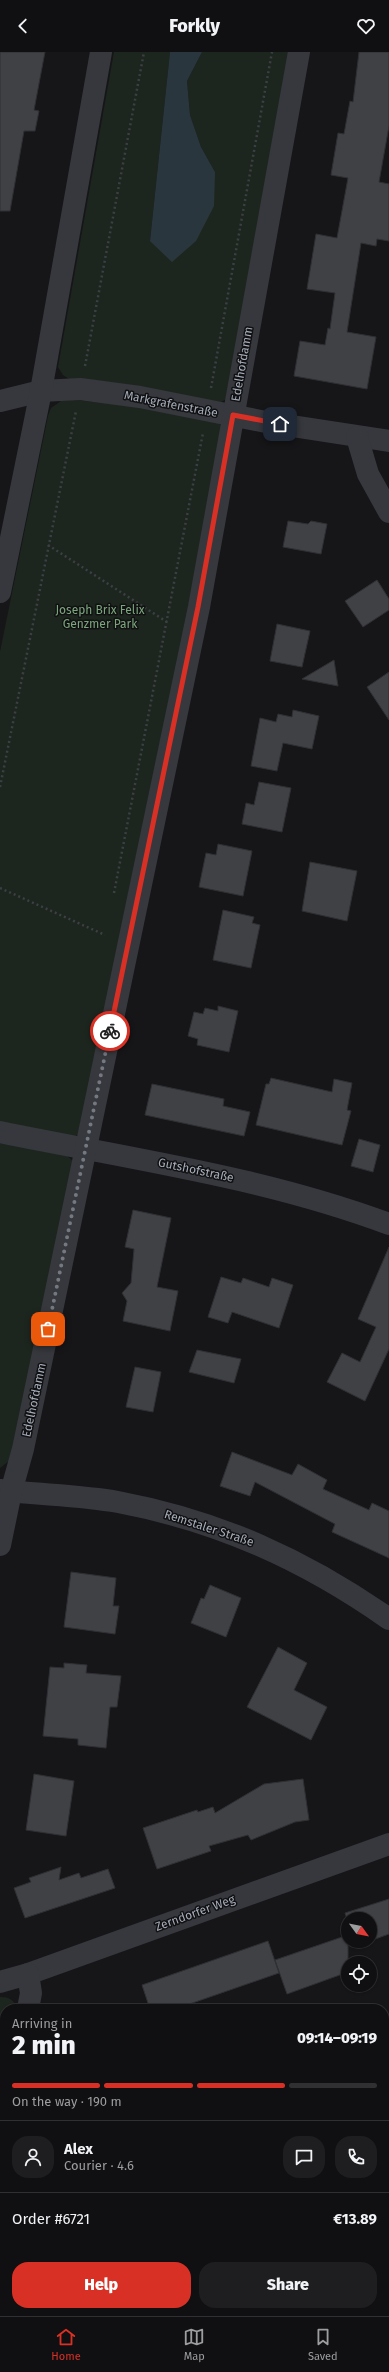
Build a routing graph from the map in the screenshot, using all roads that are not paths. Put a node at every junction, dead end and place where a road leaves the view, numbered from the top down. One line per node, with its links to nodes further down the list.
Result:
1 (101, 52): 3 (street)
2 (299, 52): 5 (street, Edelhofdamm)
3 (41, 391): 4 (street, Markgrafenstraße); 5 (street, Markgrafenstraße); 9 (street)
4 (0, 400)
5 (233, 415): 6 (street, Markgrafenstraße); 11 (street, Edelhofdamm)
6 (357, 437): 7 (street, Markgrafenstraße); 8 (street)
7 (389, 441)
8 (389, 512)
9 (0, 592)
10 (0, 1132): 11 (street, Gutshofstraße)
11 (86, 1150): 12 (street, Gutshofstraße); 13 (street, Edelhofdamm)
12 (389, 1224)
13 (6, 1491): 14 (street, Edelhofdamm); 15 (street, Remstaler Straße)
14 (0, 1545)
15 (389, 1619)
16 (389, 1844): 17 (street, Zerndorfer Weg)
17 (28, 1974): 18 (street, Zerndorfer Weg); 19 (street)
18 (0, 1982)
19 (29, 2004)

